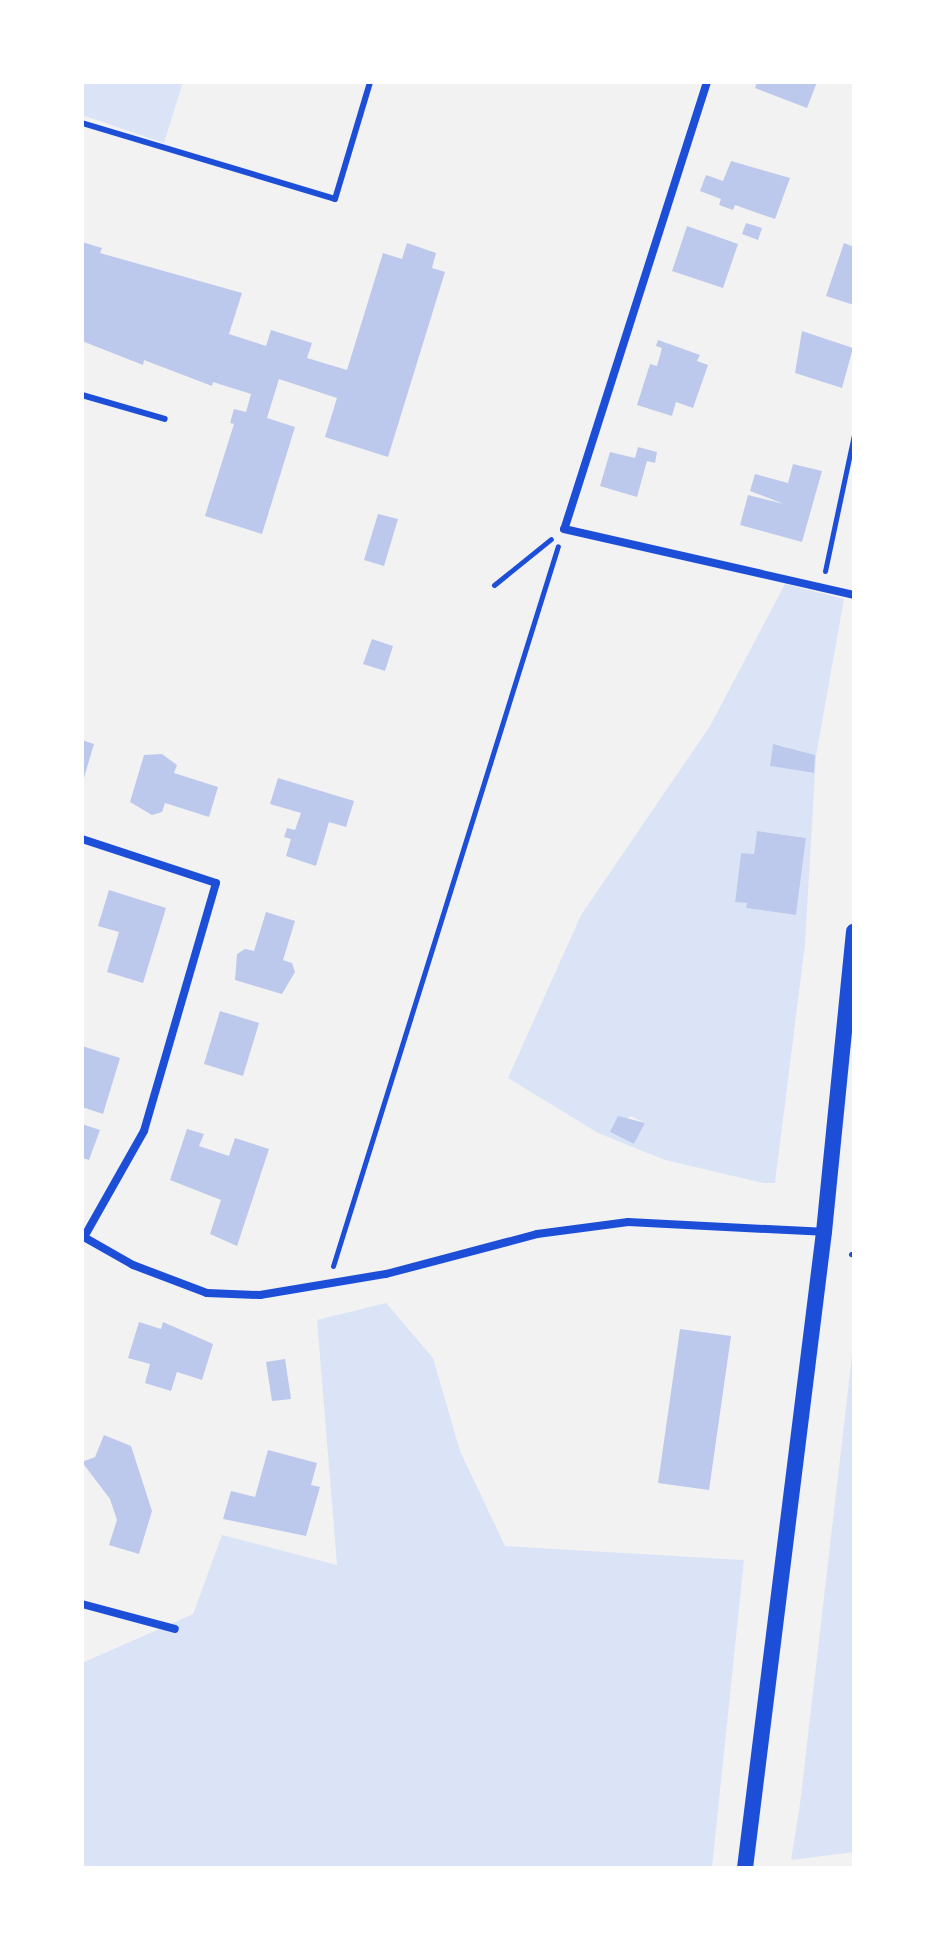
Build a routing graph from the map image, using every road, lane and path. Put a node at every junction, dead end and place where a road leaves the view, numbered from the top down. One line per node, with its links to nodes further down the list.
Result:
1 (370, 82): 3 (lane)
2 (707, 82): 7 (street)
3 (82, 123)
4 (82, 395): 5 (lane)
5 (165, 419)
6 (854, 435): 9 (path)
7 (564, 529): 8 (path); 9 (street); 15 (path)
8 (494, 585)
9 (821, 587): 10 (street)
10 (854, 595)
11 (82, 839): 14 (street)
12 (854, 931): 13 (main road)
13 (824, 1232): 15 (street); 18 (main road)
14 (83, 1236): 15 (street)
15 (327, 1286)
16 (82, 1604): 17 (street)
17 (175, 1629)
18 (745, 1868)

